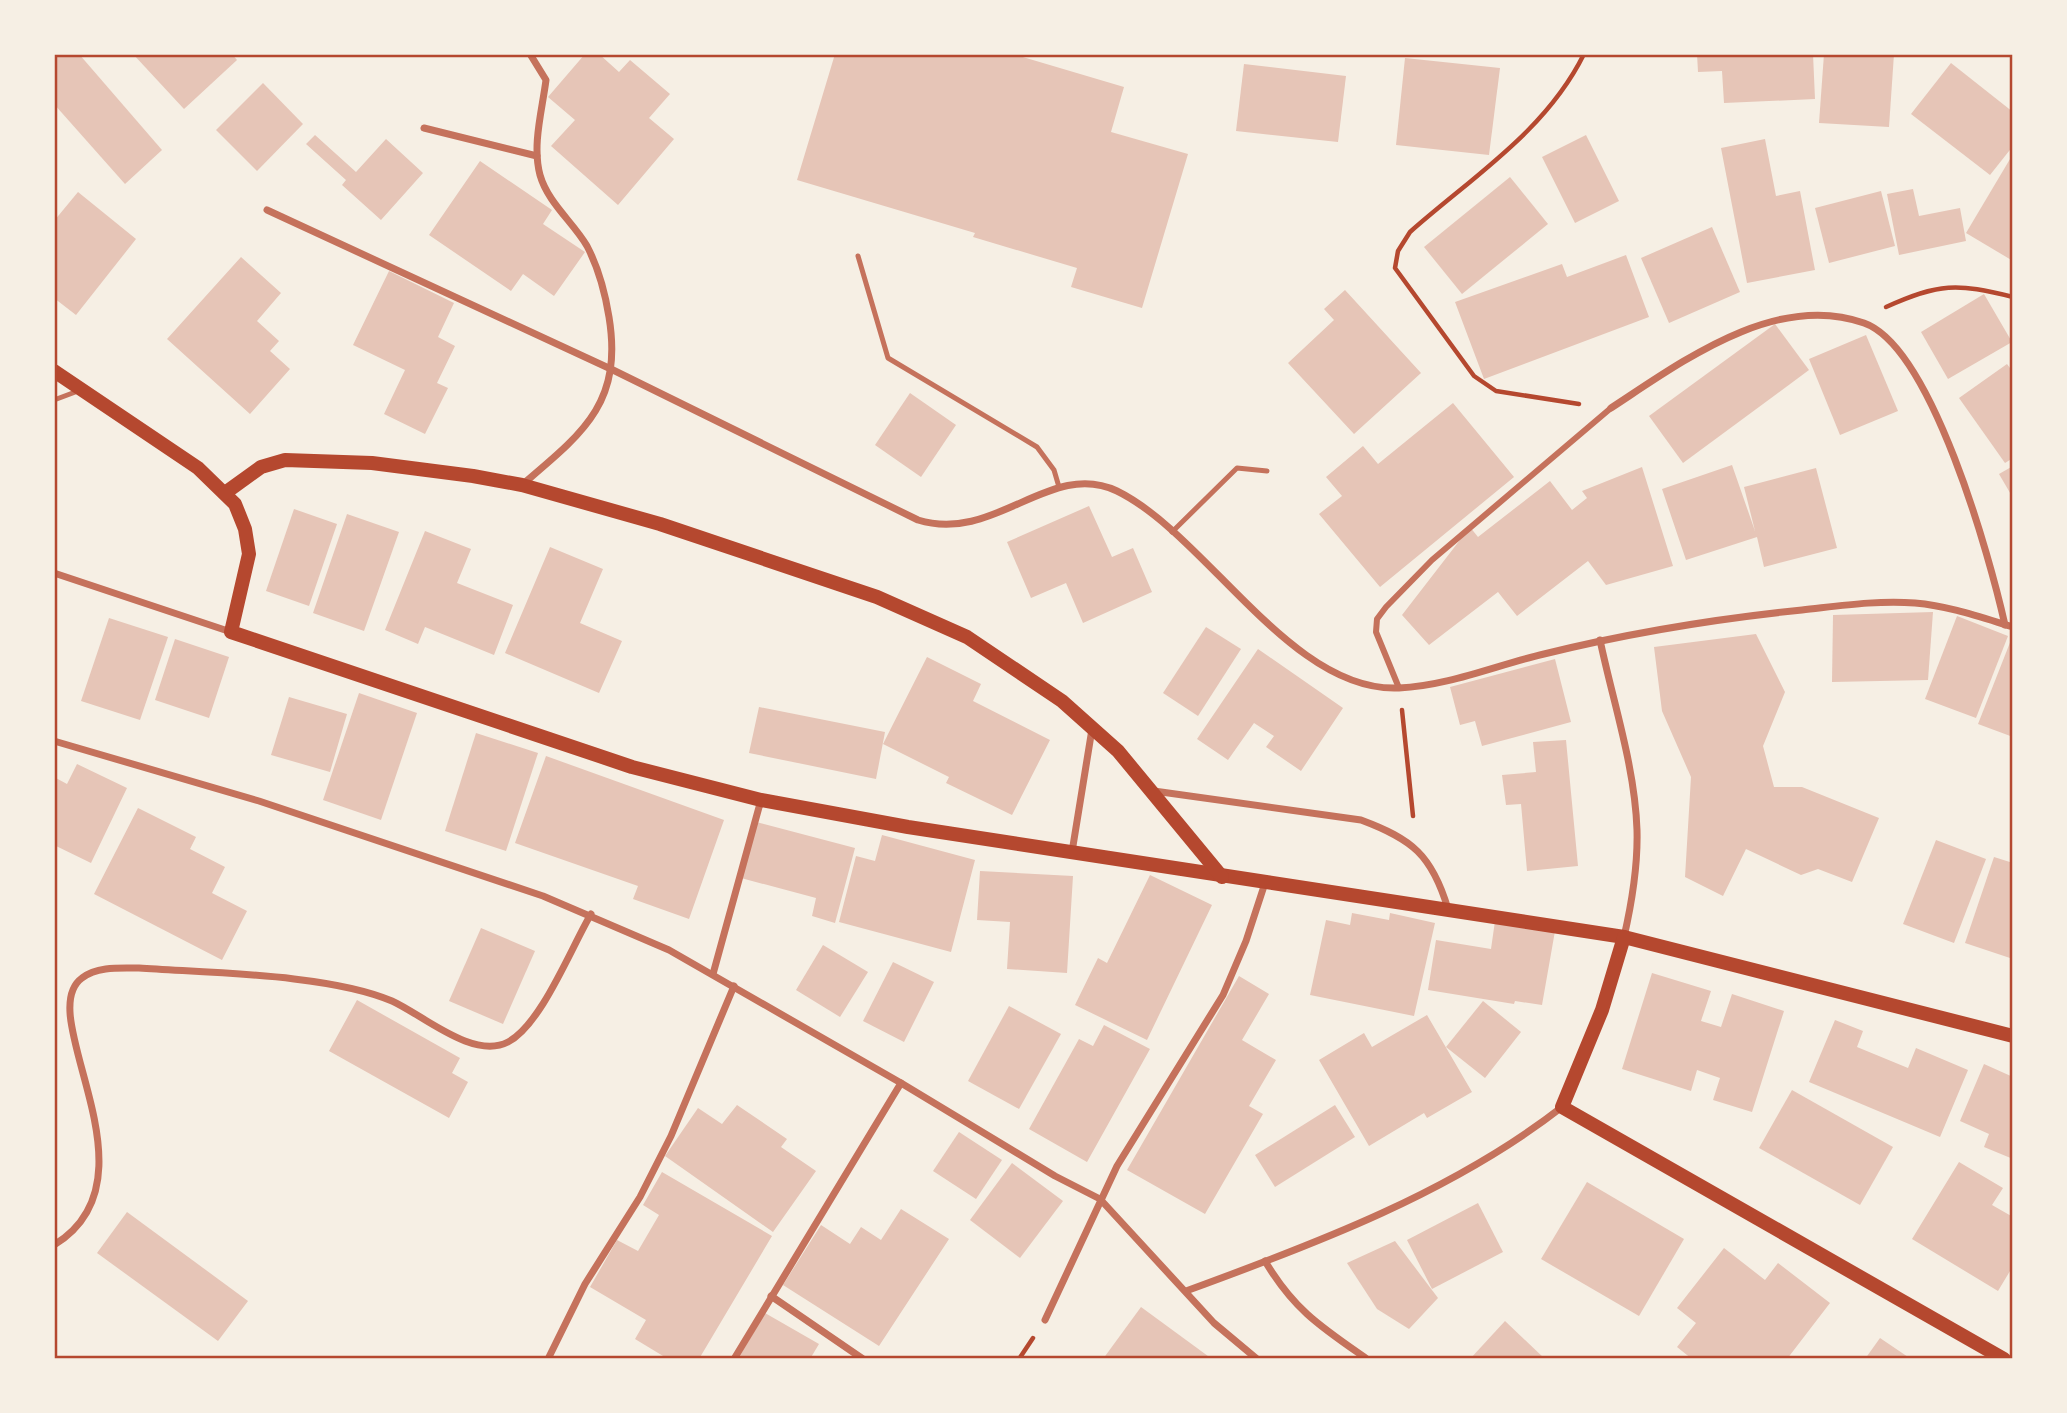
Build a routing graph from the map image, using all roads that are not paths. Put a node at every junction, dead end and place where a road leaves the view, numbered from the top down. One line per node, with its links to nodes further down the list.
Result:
1 (530, 54): 3 (street)
2 (424, 128): 3 (street)
3 (537, 156): 6 (street)
4 (267, 211): 6 (street)
5 (858, 256): 13 (lane)
6 (613, 370): 12 (street); 13 (street)
7 (54, 371): 8 (main road)
8 (81, 390): 9 (lane); 14 (main road)
9 (54, 400)
10 (1611, 408): 17 (street); 20 (street)
11 (1267, 471): 15 (lane)
12 (522, 485): 14 (main road); 21 (main road)
13 (1059, 486): 15 (street)
14 (225, 493): 18 (main road)
15 (1172, 532): 20 (street)
16 (54, 573): 18 (street)
17 (2009, 626): 19 (street)
18 (231, 632): 24 (main road)
19 (1600, 640): 20 (street); 30 (street)
20 (1399, 688)
21 (1092, 727): 23 (main road); 25 (street)
22 (54, 741): 29 (street)
23 (1150, 790): 26 (main road); 28 (street)
24 (761, 800): 25 (main road); 31 (street)
25 (1072, 853): 26 (main road)
26 (1222, 877): 27 (main road)
27 (1265, 883): 28 (main road); 36 (street)
28 (1448, 909): 30 (main road)
29 (592, 914): 31 (street); 37 (street)
30 (1624, 937): 33 (main road); 35 (main road)
31 (713, 974): 32 (street)
32 (734, 986): 34 (street); 42 (street)
33 (2013, 1036)
34 (901, 1083): 36 (street); 40 (street)
35 (1562, 1107): 38 (street); 47 (main road)
36 (1100, 1199): 39 (street); 41 (street)
37 (54, 1245)
38 (1265, 1261): 39 (street); 46 (street)
39 (1186, 1291): 45 (street)
40 (771, 1296): 43 (street); 44 (street)
41 (1045, 1320)
42 (548, 1359)
43 (734, 1359)
44 (863, 1359)
45 (1257, 1359)
46 (1367, 1359)
47 (2004, 1359)

